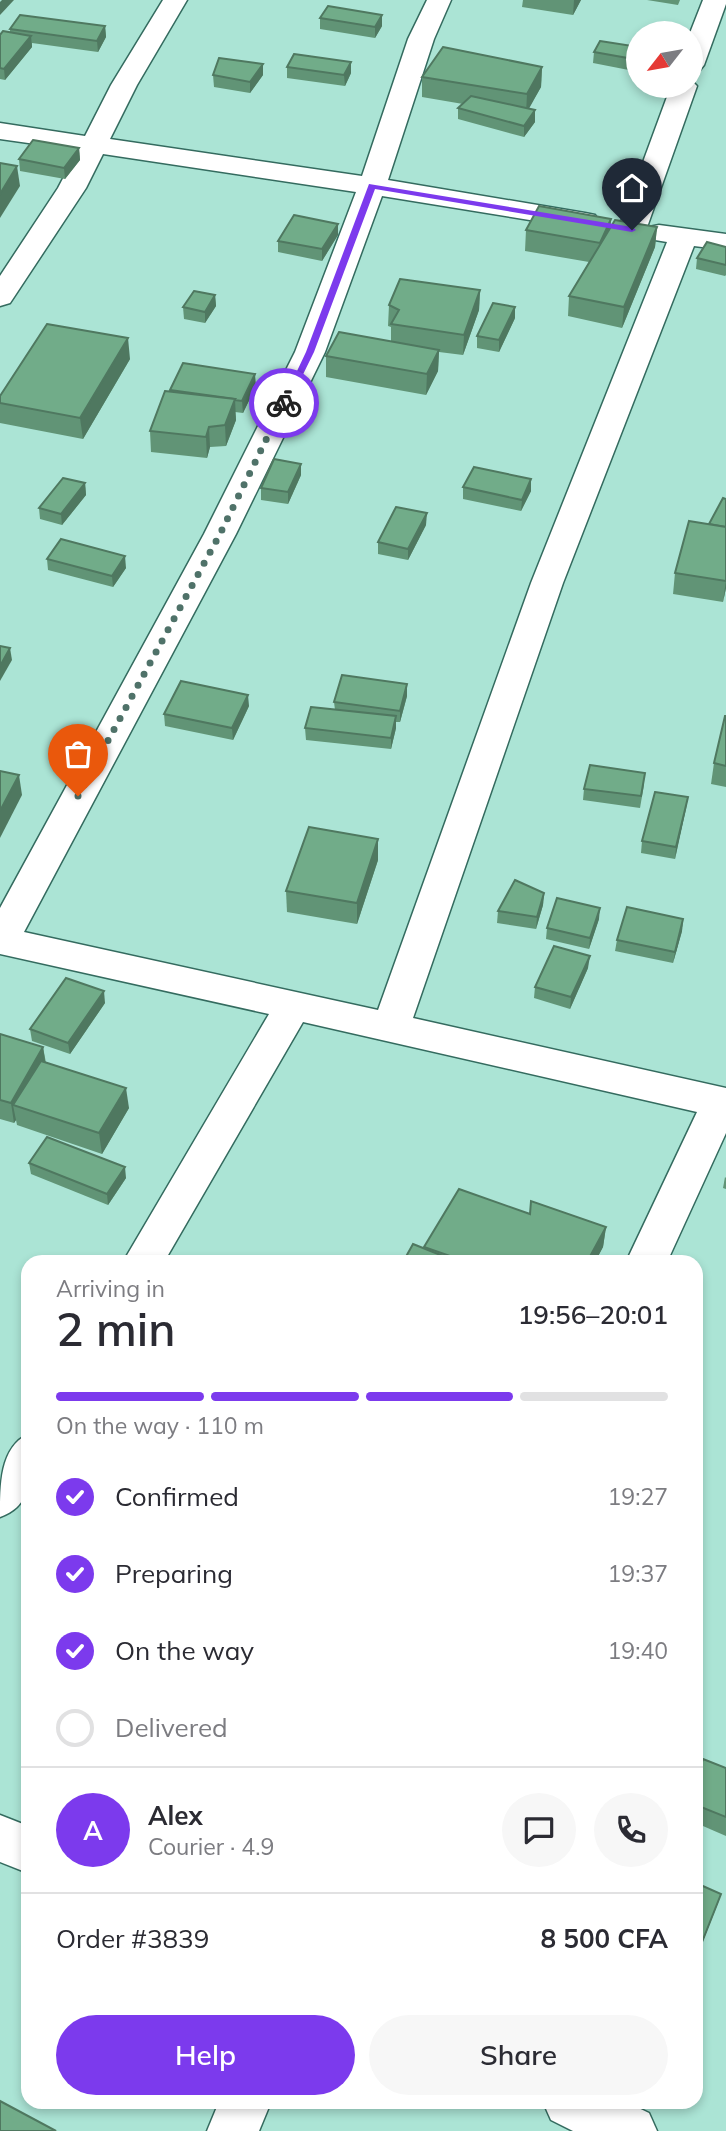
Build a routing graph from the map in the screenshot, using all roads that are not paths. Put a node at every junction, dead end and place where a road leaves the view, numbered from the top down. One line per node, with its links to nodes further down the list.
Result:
1 (176, 0): 7 (street)
2 (439, 0): 8 (street)
3 (715, 0): 4 (street)
4 (704, 30)
5 (680, 98): 9 (street)
6 (0, 131): 7 (street)
7 (93, 146): 8 (street); 12 (street)
8 (372, 186): 9 (street); 13 (street)
9 (632, 230): 10 (street)
10 (684, 236): 11 (street); 15 (street)
11 (726, 242)
12 (0, 297)
13 (1, 940): 14 (street)
14 (293, 1006): 15 (street); 17 (street)
15 (391, 1027): 16 (street)
16 (723, 1102): 18 (street)
17 (147, 1255)
18 (649, 1255)
19 (21, 1464): 20 (street)
20 (0, 1498)
21 (0, 1838): 22 (street)
22 (21, 1847)
23 (242, 2109): 25 (street)
24 (584, 2109): 26 (street)
25 (233, 2131)
26 (631, 2131)

